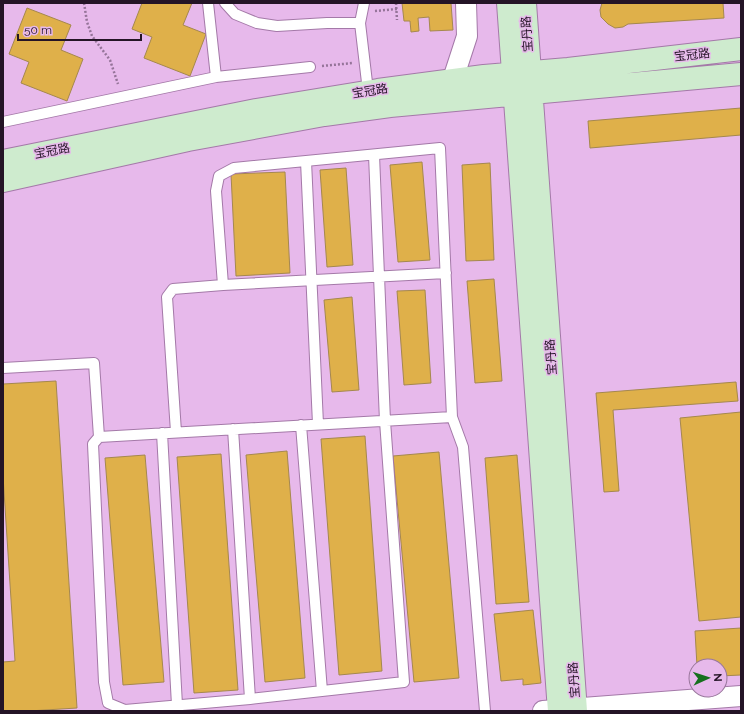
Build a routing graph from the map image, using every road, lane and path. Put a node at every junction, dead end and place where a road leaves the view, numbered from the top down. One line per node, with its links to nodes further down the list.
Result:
1 (84, 3): 21 (path)
2 (208, 3): 17 (lane)
3 (225, 3): 11 (lane)
4 (396, 3): 9 (path)
5 (466, 3): 18 (street)
6 (508, 3): 15 (street, 宝丹路)
7 (525, 3): 15 (street, 宝丹路)
8 (363, 8): 9 (path); 11 (lane)
9 (397, 9): 10 (path)
10 (397, 20)
11 (360, 23): 13 (lane)
12 (741, 49): 15 (street, 宝冠路)
13 (364, 62): 14 (path); 19 (lane)
14 (310, 67): 17 (lane)
15 (521, 72): 18 (street, 宝冠路); 20 (street, 宝丹路)
16 (741, 74): 20 (street, 宝冠路)
17 (216, 77): 21 (lane)
18 (453, 79): 19 (street, 宝冠路)
19 (368, 91): 24 (street, 宝冠路)
20 (523, 94): 26 (street, 宝冠路); 44 (street, 宝丹路)
21 (122, 97): 22 (lane)
22 (3, 122)
23 (374, 155): 25 (lane); 27 (lane); 28 (lane)
24 (3, 161)
25 (306, 161): 29 (lane); 30 (lane)
26 (3, 181)
27 (446, 273): 28 (lane); 32 (lane)
28 (380, 277): 29 (lane); 33 (lane)
29 (312, 280): 30 (lane); 34 (lane)
30 (223, 285): 37 (lane)
31 (3, 368): 39 (lane)
32 (452, 417): 33 (lane); 45 (lane)
33 (385, 421): 34 (lane); 40 (lane)
34 (318, 424): 35 (lane)
35 (300, 425): 36 (lane); 40 (lane)
36 (233, 429): 37 (lane); 42 (lane)
37 (176, 432): 38 (lane)
38 (162, 433): 39 (lane); 43 (lane)
39 (99, 437): 43 (lane)
40 (322, 691): 42 (lane)
41 (741, 696): 44 (street)
42 (250, 699): 43 (lane)
43 (177, 705)
44 (563, 710)
45 (485, 711)

